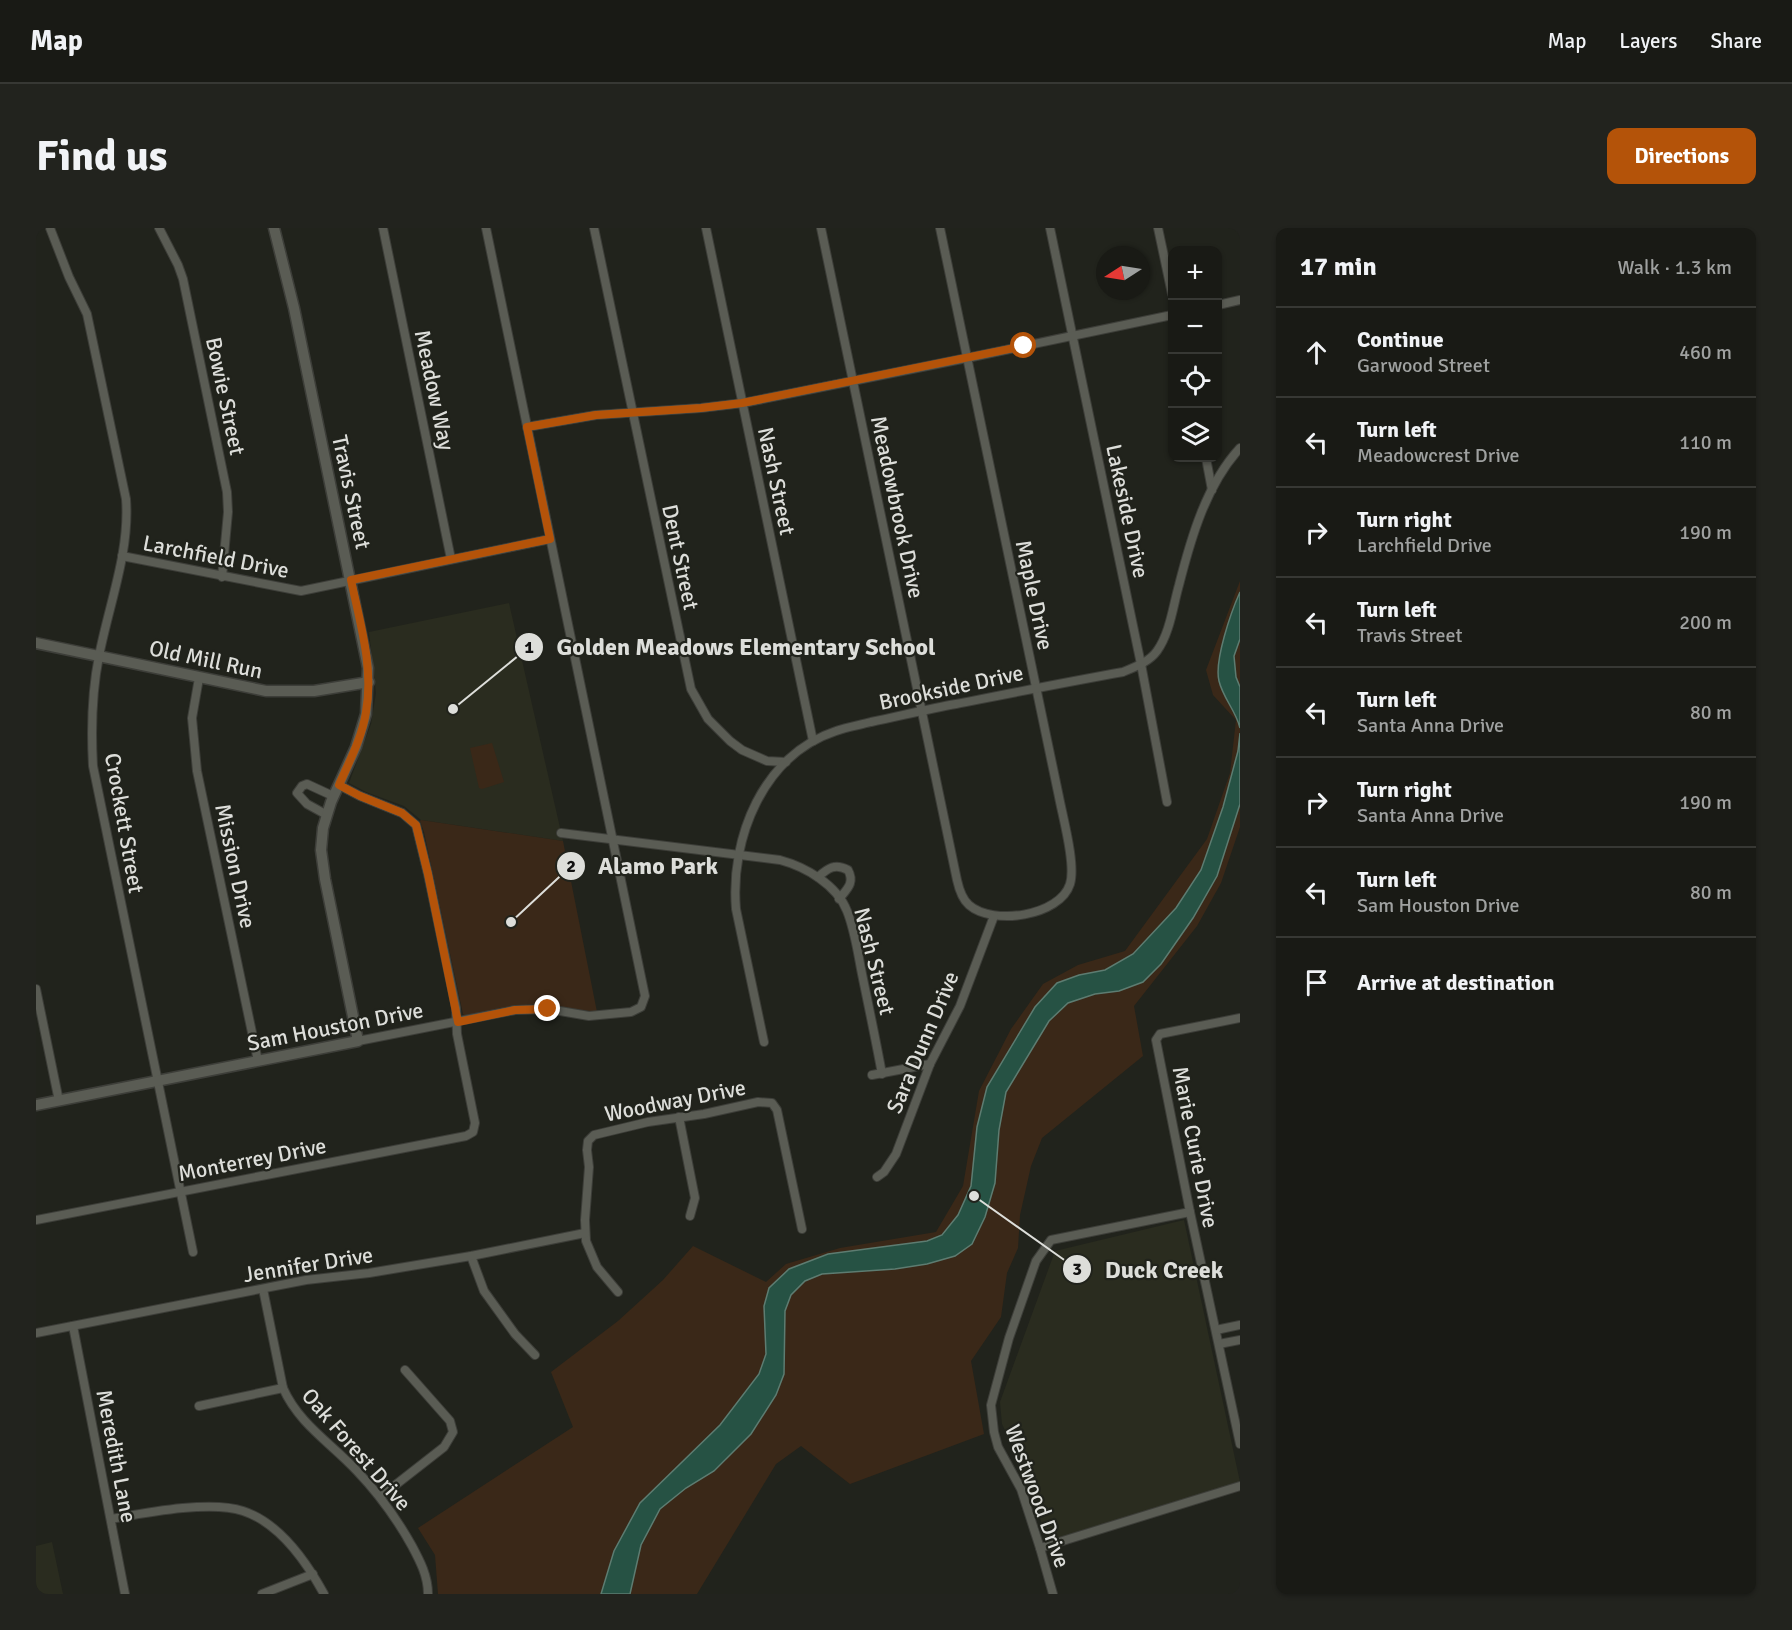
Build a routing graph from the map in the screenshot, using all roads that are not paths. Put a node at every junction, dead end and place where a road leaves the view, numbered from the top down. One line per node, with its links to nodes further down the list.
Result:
1 (50, 228): 26 (street, Crockett Street)
2 (159, 228): 28 (street, Bowie Street)
3 (274, 228): 29 (street, Travis Street)
4 (383, 228): 27 (street, Meadow Way)
5 (486, 228): 21 (street)
6 (594, 228): 20 (street, Dent Street)
7 (706, 228): 19 (street, Nash Street)
8 (821, 228): 18 (street, Meadowbrook Drive)
9 (940, 228): 17 (street, Maple Drive)
10 (1050, 228): 16 (street, Lakeside Drive)
11 (1158, 228): 12 (street)
12 (1168, 272)
13 (1240, 300): 14 (street)
14 (1222, 304)
15 (1168, 316): 16 (street)
16 (1073, 336): 17 (street); 32 (street, Lakeside Drive)
17 (967, 358): 18 (street); 35 (street, Maple Drive)
18 (854, 381): 19 (street); 36 (street, Meadowbrook Drive)
19 (742, 403): 20 (street); 37 (street, Nash Street)
20 (632, 412): 21 (street); 38 (street, Dent Street)
21 (527, 427): 25 (street)
22 (1240, 448): 24 (street, Brookside Drive)
23 (1207, 462): 24 (street)
24 (1212, 490): 32 (street, Brookside Drive)
25 (550, 539): 27 (street, Larchfield Drive); 44 (street)
26 (122, 556): 28 (street, Larchfield Drive); 31 (street, Crockett Street)
27 (451, 560): 29 (street, Larchfield Drive)
28 (222, 577): 29 (street, Larchfield Drive)
29 (351, 580): 34 (street, Travis Street)
30 (36, 643): 31 (street, Old Mill Run)
31 (99, 656): 33 (street, Old Mill Run); 58 (street, Crockett Street)
32 (1141, 664): 35 (street, Brookside Drive); 41 (street, Lakeside Drive)
33 (199, 678): 34 (street, Old Mill Run); 54 (street, Mission Drive)
34 (369, 682): 39 (street, Travis Street)
35 (1036, 688): 36 (street, Brookside Drive); 48 (street, Maple Drive)
36 (922, 711): 37 (street, Brookside Drive); 48 (street, Meadowbrook Drive)
37 (813, 741): 38 (street, Brookside Drive)
38 (786, 762): 45 (street)
39 (339, 785): 40 (street, Travis Street); 51 (street)
40 (333, 796): 42 (street, Travis Street); 42 (street)
41 (1167, 802)
42 (327, 815): 52 (street, Travis Street)
43 (561, 832): 44 (street)
44 (613, 839): 45 (street); 51 (street, Sam Houston Drive)
45 (738, 854): 46 (street, Nash Street); 53 (street)
46 (818, 877): 47 (street, Nash Street); 47 (street)
47 (839, 899): 56 (street, Nash Street)
48 (994, 916): 55 (street, Sara Dunn Drive)
49 (36, 989): 59 (street)
50 (1240, 1018): 64 (street, Marie Curie Drive)
51 (458, 1022): 52 (street, Sam Houston Drive); 63 (street, Monterrey Drive)
52 (358, 1041): 54 (street, Sam Houston Drive)
53 (764, 1042)
54 (258, 1061): 58 (street, Sam Houston Drive)
55 (930, 1064): 56 (street); 62 (street, Sara Dunn Drive)
56 (882, 1074): 57 (street)
57 (872, 1075)
58 (158, 1081): 59 (street, Sam Houston Drive); 63 (street, Crockett Street)
59 (59, 1101): 60 (street, Sam Houston Drive)
60 (36, 1105)
61 (679, 1117): 65 (street); 67 (street, Woodway Drive); 68 (street, Woodway Drive)
62 (877, 1177)
63 (181, 1191): 66 (street, Monterrey Drive); 69 (street, Crockett Street)
64 (1190, 1212): 75 (street, Marie Curie Drive); 87 (street, Westwood Drive)
65 (690, 1216)
66 (36, 1220)
67 (802, 1229)
68 (585, 1233): 70 (street, Jennifer Drive); 72 (street)
69 (193, 1252)
70 (471, 1256): 71 (street, Jennifer Drive); 79 (street)
71 (263, 1288): 74 (street, Jennifer Drive); 81 (street, Oak Forest Drive)
72 (618, 1292)
73 (1240, 1325): 75 (street)
74 (73, 1326): 76 (street, Jennifer Drive); 86 (street, Meredith Lane)
75 (1216, 1330): 78 (street, Marie Curie Drive)
76 (36, 1333)
77 (1240, 1340): 78 (street)
78 (1219, 1344): 83 (street, Marie Curie Drive)
79 (534, 1354)
80 (405, 1370): 85 (street)
81 (283, 1388): 82 (street); 85 (street, Oak Forest Drive)
82 (199, 1406)
83 (1240, 1444)
84 (1240, 1486): 87 (street)
85 (380, 1497): 92 (street, Oak Forest Drive)
86 (111, 1519): 88 (street); 89 (street, Meredith Lane)
87 (1041, 1548): 93 (street, Westwood Drive)
88 (313, 1574): 90 (street); 91 (street)
89 (125, 1594)
90 (262, 1594)
91 (324, 1594)
92 (428, 1594)
93 (1053, 1594)

